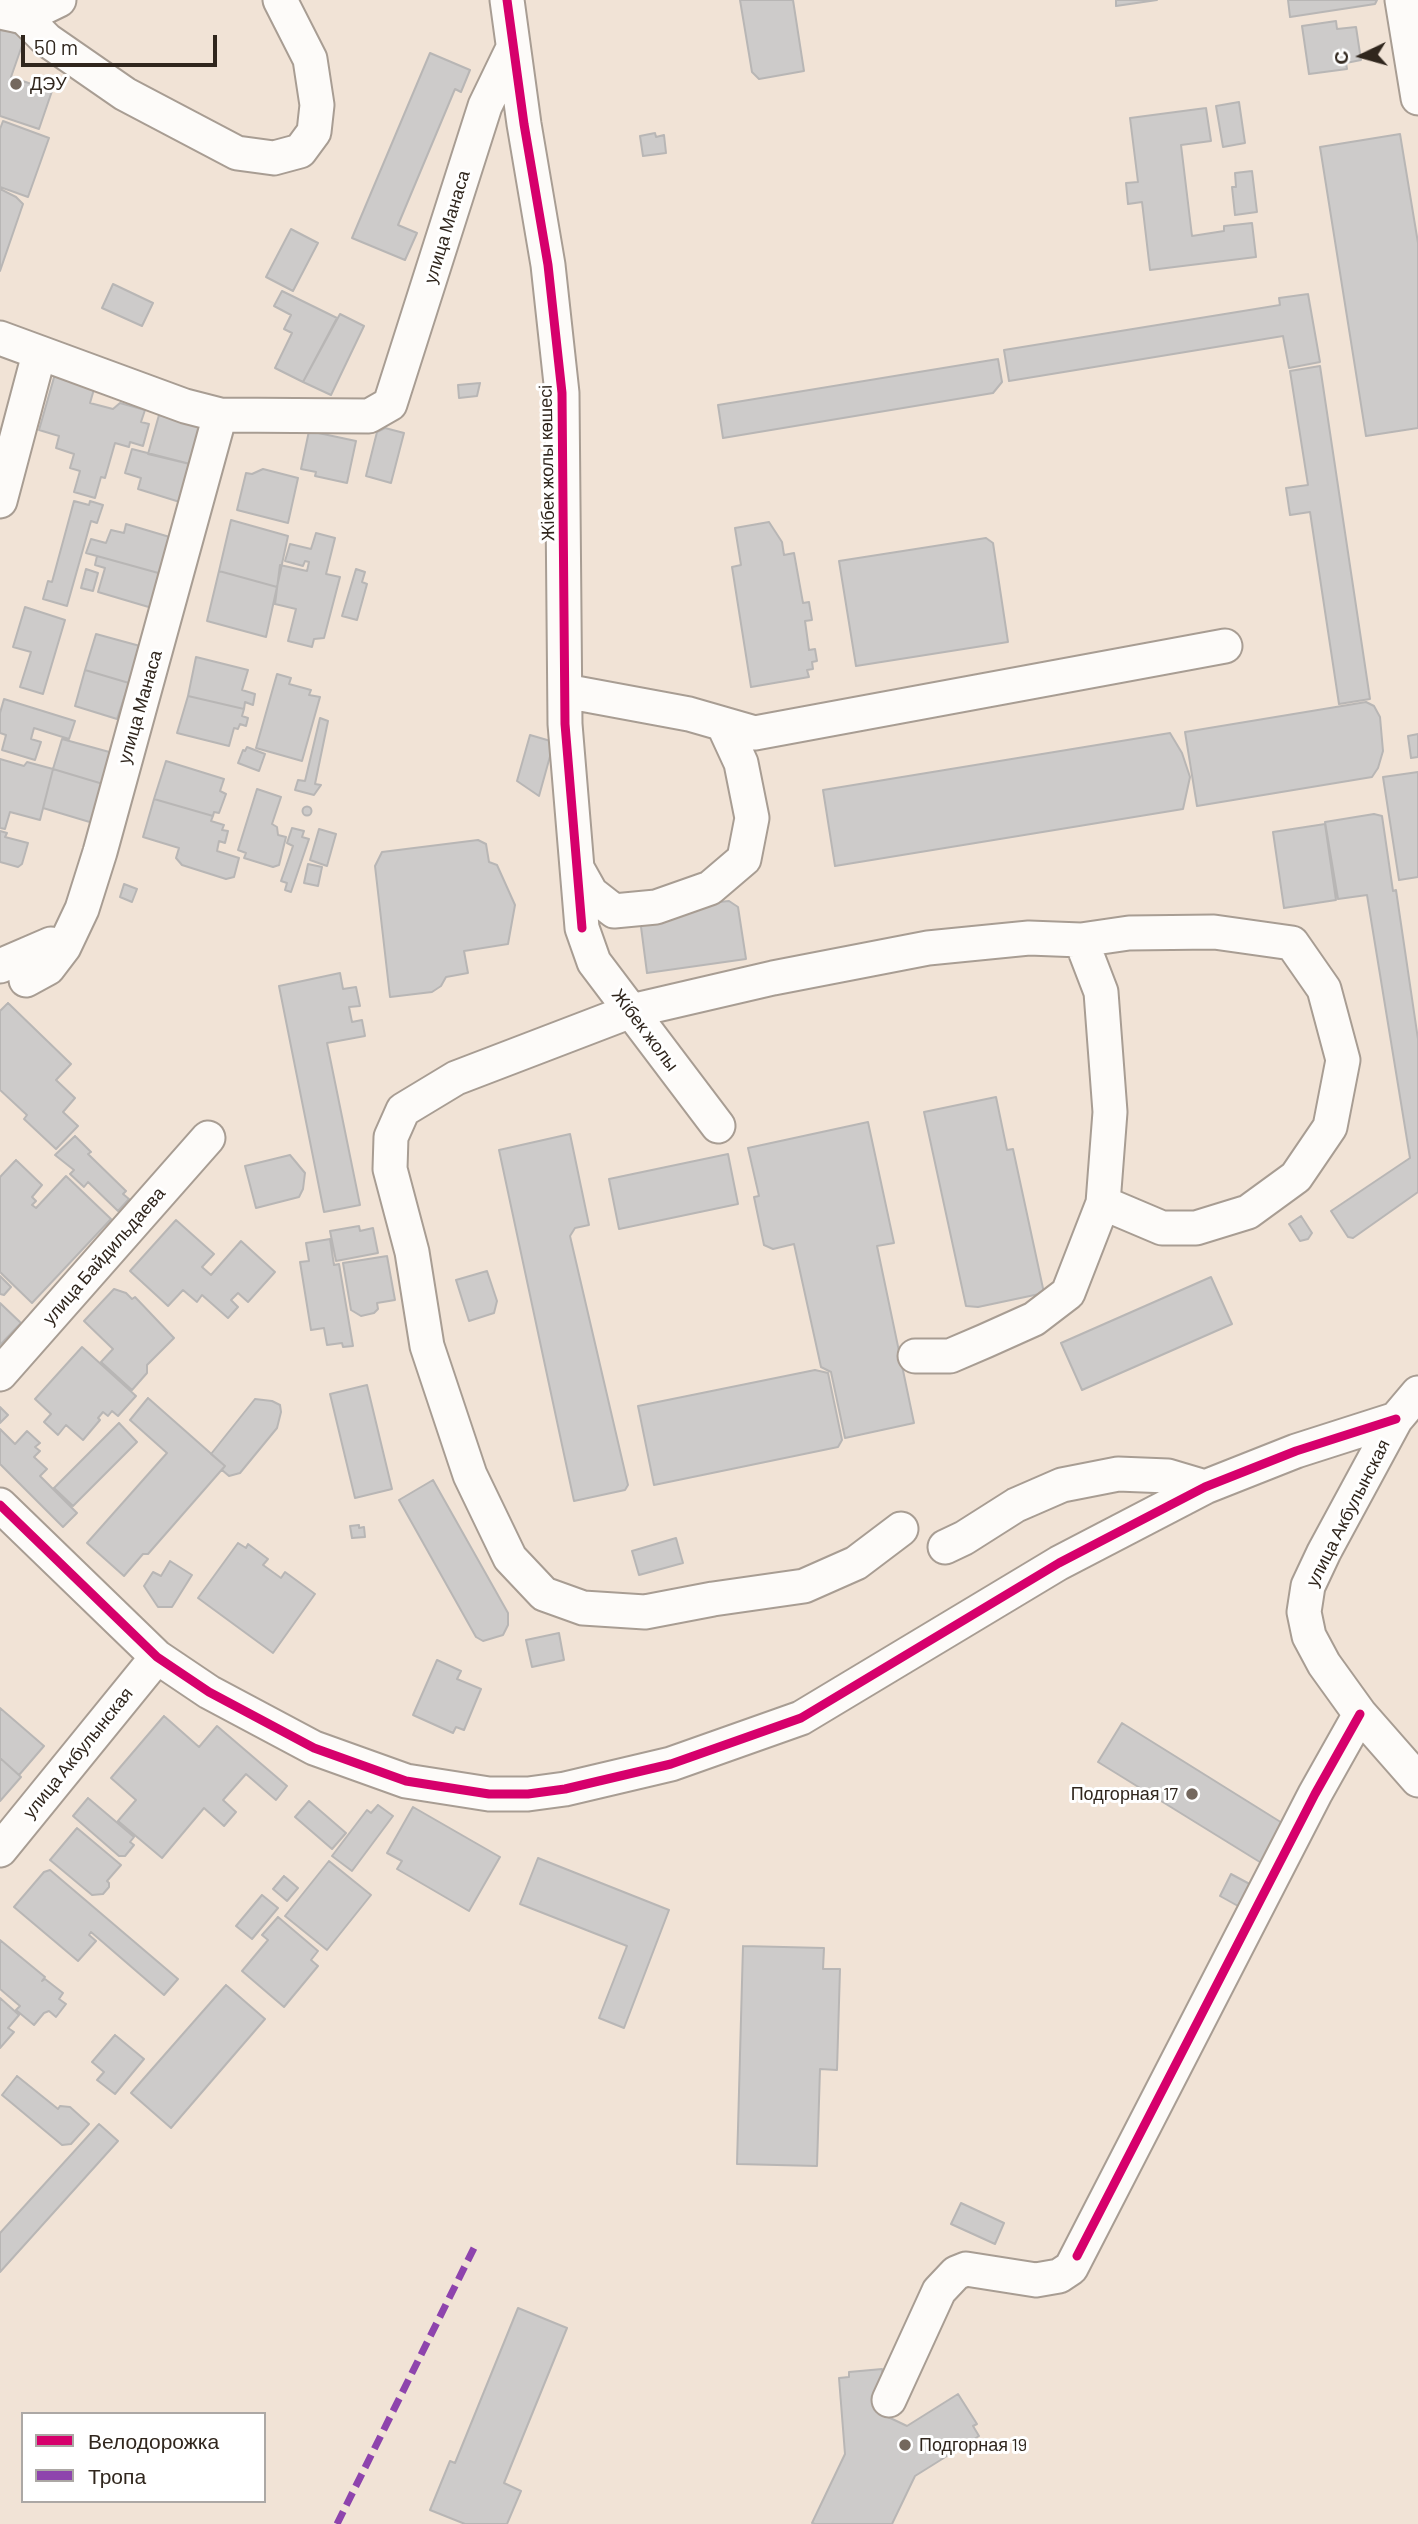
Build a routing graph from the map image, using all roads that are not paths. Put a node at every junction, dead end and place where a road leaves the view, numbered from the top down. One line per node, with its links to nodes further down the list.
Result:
1 (59, 0): 5 (street)
2 (280, 0): 5 (street)
3 (507, 0): 6 (street, Жібек жолы көшесі)
4 (1402, 0): 7 (street)
5 (12, 14)
6 (513, 48): 10 (street, улица Манаса); 13 (street, Жібек жолы көшесі)
7 (1418, 98)
8 (0, 338): 9 (street, улица Манаса)
9 (39, 354): 10 (street, улица Манаса); 11 (street)
10 (220, 415): 18 (street, улица Манаса)
11 (0, 501)
12 (1225, 646): 14 (street)
13 (565, 691): 14 (street); 15 (street, Жібек жолы көшесі)
14 (723, 724): 15 (street)
15 (577, 868): 16 (street, Жібек жолы көшесі)
16 (582, 928): 19 (street, Жібек жолы)
17 (1081, 940): 19 (street); 22 (street); 22 (street)
18 (13, 973)
19 (631, 1011): 20 (street, Жібек жолы); 29 (street)
20 (718, 1126)
21 (208, 1138): 24 (street, улица Байдильдаева)
22 (1103, 1203): 23 (street)
23 (915, 1356)
24 (0, 1374)
25 (1418, 1393): 26 (street, улица Акбулынская)
26 (1396, 1419): 27 (street); 32 (street, улица Акбулынская)
27 (1205, 1487): 30 (street); 31 (street)
28 (0, 1504): 31 (street)
29 (901, 1529)
30 (945, 1547)
31 (157, 1657): 34 (street, улица Акбулынская)
32 (1360, 1714): 33 (street, улица Акбулынская); 35 (street)
33 (1418, 1780)
34 (0, 1850)
35 (890, 2400)

